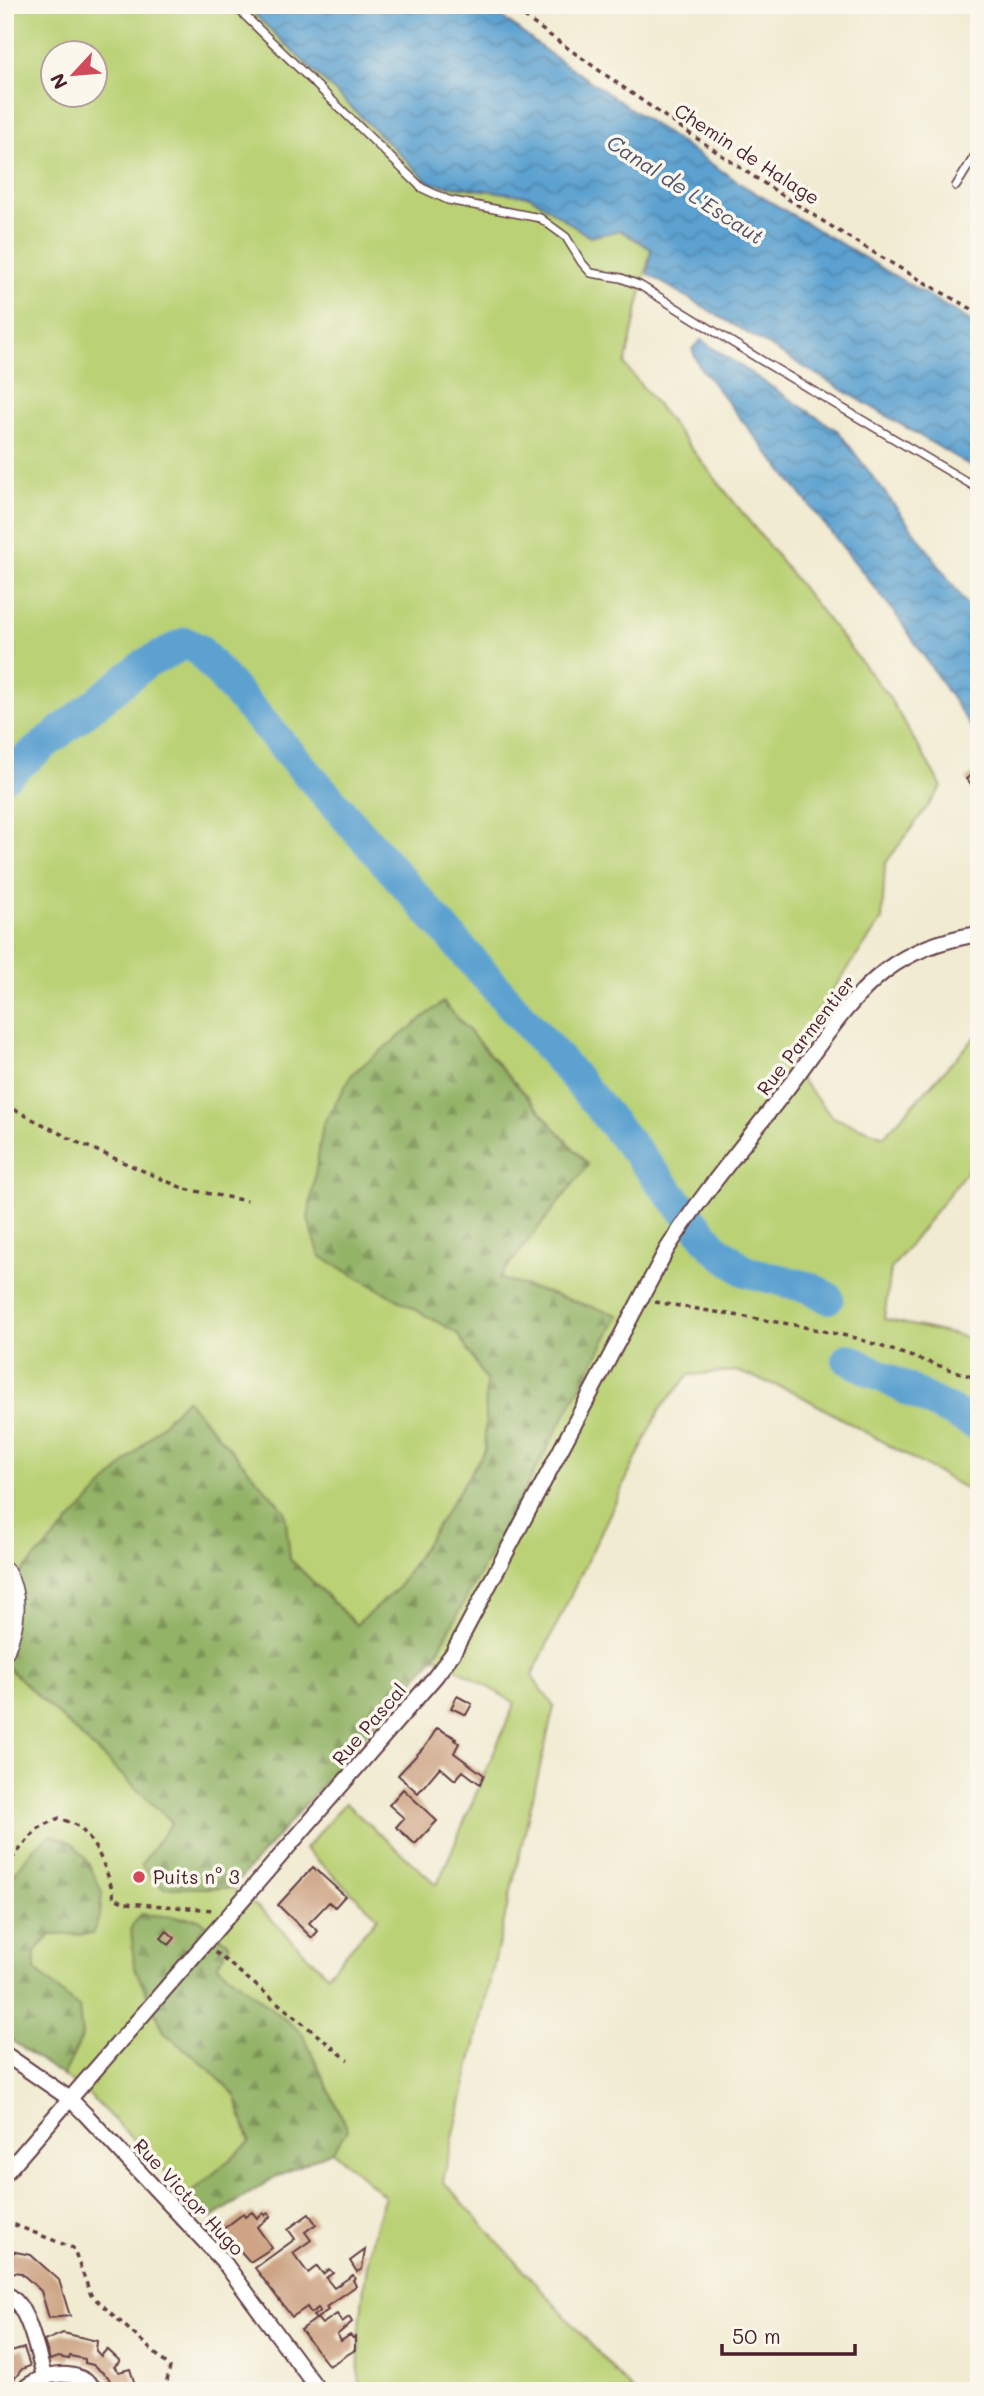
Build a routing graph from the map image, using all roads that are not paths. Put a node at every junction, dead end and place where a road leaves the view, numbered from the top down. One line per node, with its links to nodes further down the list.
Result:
1 (234, 5): 4 (lane)
2 (979, 149): 3 (lane)
3 (956, 187)
4 (979, 489)
5 (979, 934): 6 (street, Rue Parmentier)
6 (674, 1238): 10 (street, Rue Pascal)
7 (5, 1572): 8 (street)
8 (5, 1650)
9 (5, 2054): 10 (street, Rue Victor Hugo)
10 (69, 2099): 11 (street, Rue Pascal); 16 (street, Rue Victor Hugo)
11 (5, 2174)
12 (5, 2294): 13 (street)
13 (45, 2379): 14 (street); 15 (street)
14 (21, 2391)
15 (96, 2391)
16 (319, 2391)

